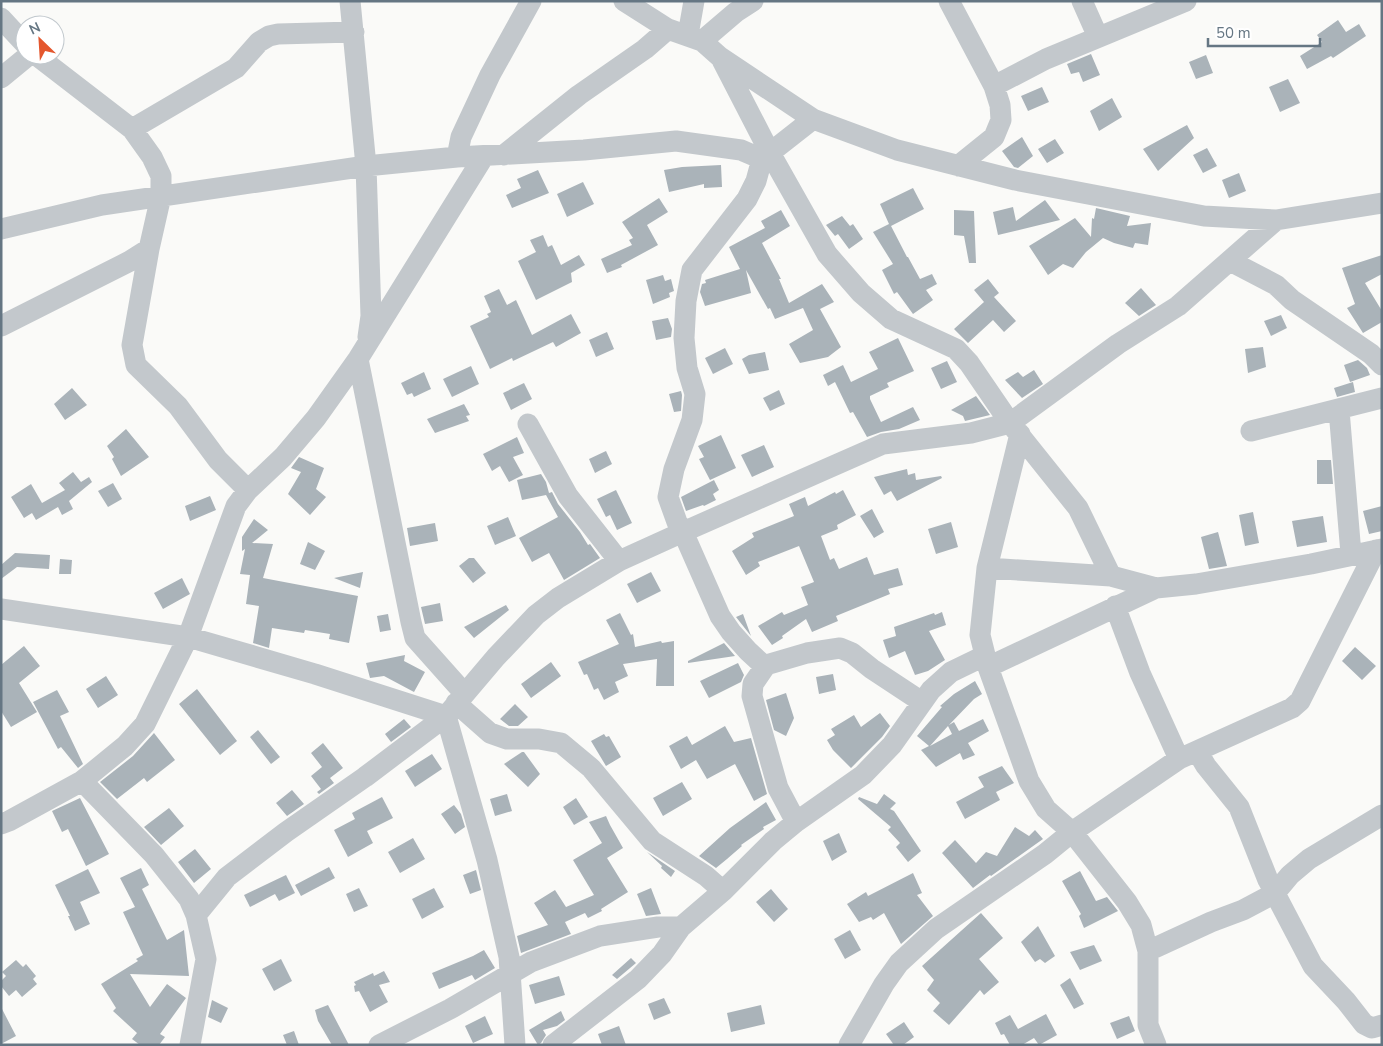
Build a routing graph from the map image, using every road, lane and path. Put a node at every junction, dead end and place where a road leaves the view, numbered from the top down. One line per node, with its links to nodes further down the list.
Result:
1 (350, 1): 11 (street)
2 (531, 1): 24 (street)
3 (624, 1): 10 (street)
4 (694, 1): 14 (street)
5 (753, 1): 14 (street)
6 (950, 1): 19 (street)
7 (1082, 1): 13 (street)
8 (1182, 2): 13 (street)
9 (1, 18): 12 (street)
10 (668, 29): 14 (street); 22 (street)
11 (354, 32): 21 (street); 25 (street)
12 (15, 33)
13 (1098, 37): 19 (street)
14 (695, 38): 15 (street)
15 (720, 57): 20 (street); 23 (street)
16 (17, 65): 18 (street)
17 (49, 65): 21 (street)
18 (1, 78)
19 (994, 86): 26 (street)
20 (813, 119): 23 (street); 26 (street)
21 (132, 129): 27 (street)
22 (494, 156): 23 (street); 24 (street); 34 (street)
23 (766, 156): 39 (street); 42 (street)
24 (457, 158): 25 (street)
25 (366, 166): 27 (street); 34 (street)
26 (958, 166): 29 (street)
27 (162, 196): 30 (street); 31 (street)
28 (1382, 203): 29 (street)
29 (1276, 220): 32 (street)
30 (1, 229)
31 (149, 249): 33 (street); 41 (street)
32 (1230, 262): 35 (street); 39 (street)
33 (1, 326)
34 (363, 350): 41 (street); 55 (street)
35 (1382, 365)
36 (1382, 398): 37 (street)
37 (1339, 410): 40 (street); 44 (street)
38 (528, 424): 45 (street)
39 (1015, 428): 42 (street); 46 (street); 47 (street)
40 (1251, 431)
41 (248, 490): 51 (street)
42 (683, 532): 45 (street); 53 (street)
43 (1379, 549): 44 (street); 56 (street)
44 (1351, 554): 48 (street)
45 (619, 561): 55 (street)
46 (988, 568): 47 (street); 52 (street)
47 (1111, 576): 48 (street)
48 (1156, 588): 49 (street)
49 (1115, 606): 52 (street); 56 (street)
50 (1, 609): 51 (street)
51 (188, 637): 55 (street); 57 (street)
52 (986, 661): 54 (street); 61 (street)
53 (766, 665): 54 (street); 59 (street)
54 (922, 702): 59 (street)
55 (455, 704): 62 (street); 64 (street); 67 (street)
56 (1188, 755): 61 (street); 63 (street)
57 (82, 781): 60 (street); 64 (street)
58 (1382, 815): 63 (street)
59 (796, 822): 62 (street)
60 (1, 824)
61 (1072, 832): 66 (street); 73 (street)
62 (723, 890): 65 (street)
63 (1274, 892): 66 (street); 68 (street)
64 (196, 916): 69 (street)
65 (681, 926): 67 (street); 72 (street)
66 (1148, 951): 74 (street)
67 (509, 974): 70 (street); 71 (street)
68 (1382, 1025)
69 (190, 1045)
70 (379, 1045)
71 (515, 1045)
72 (553, 1045)
73 (849, 1045)
74 (1156, 1045)

